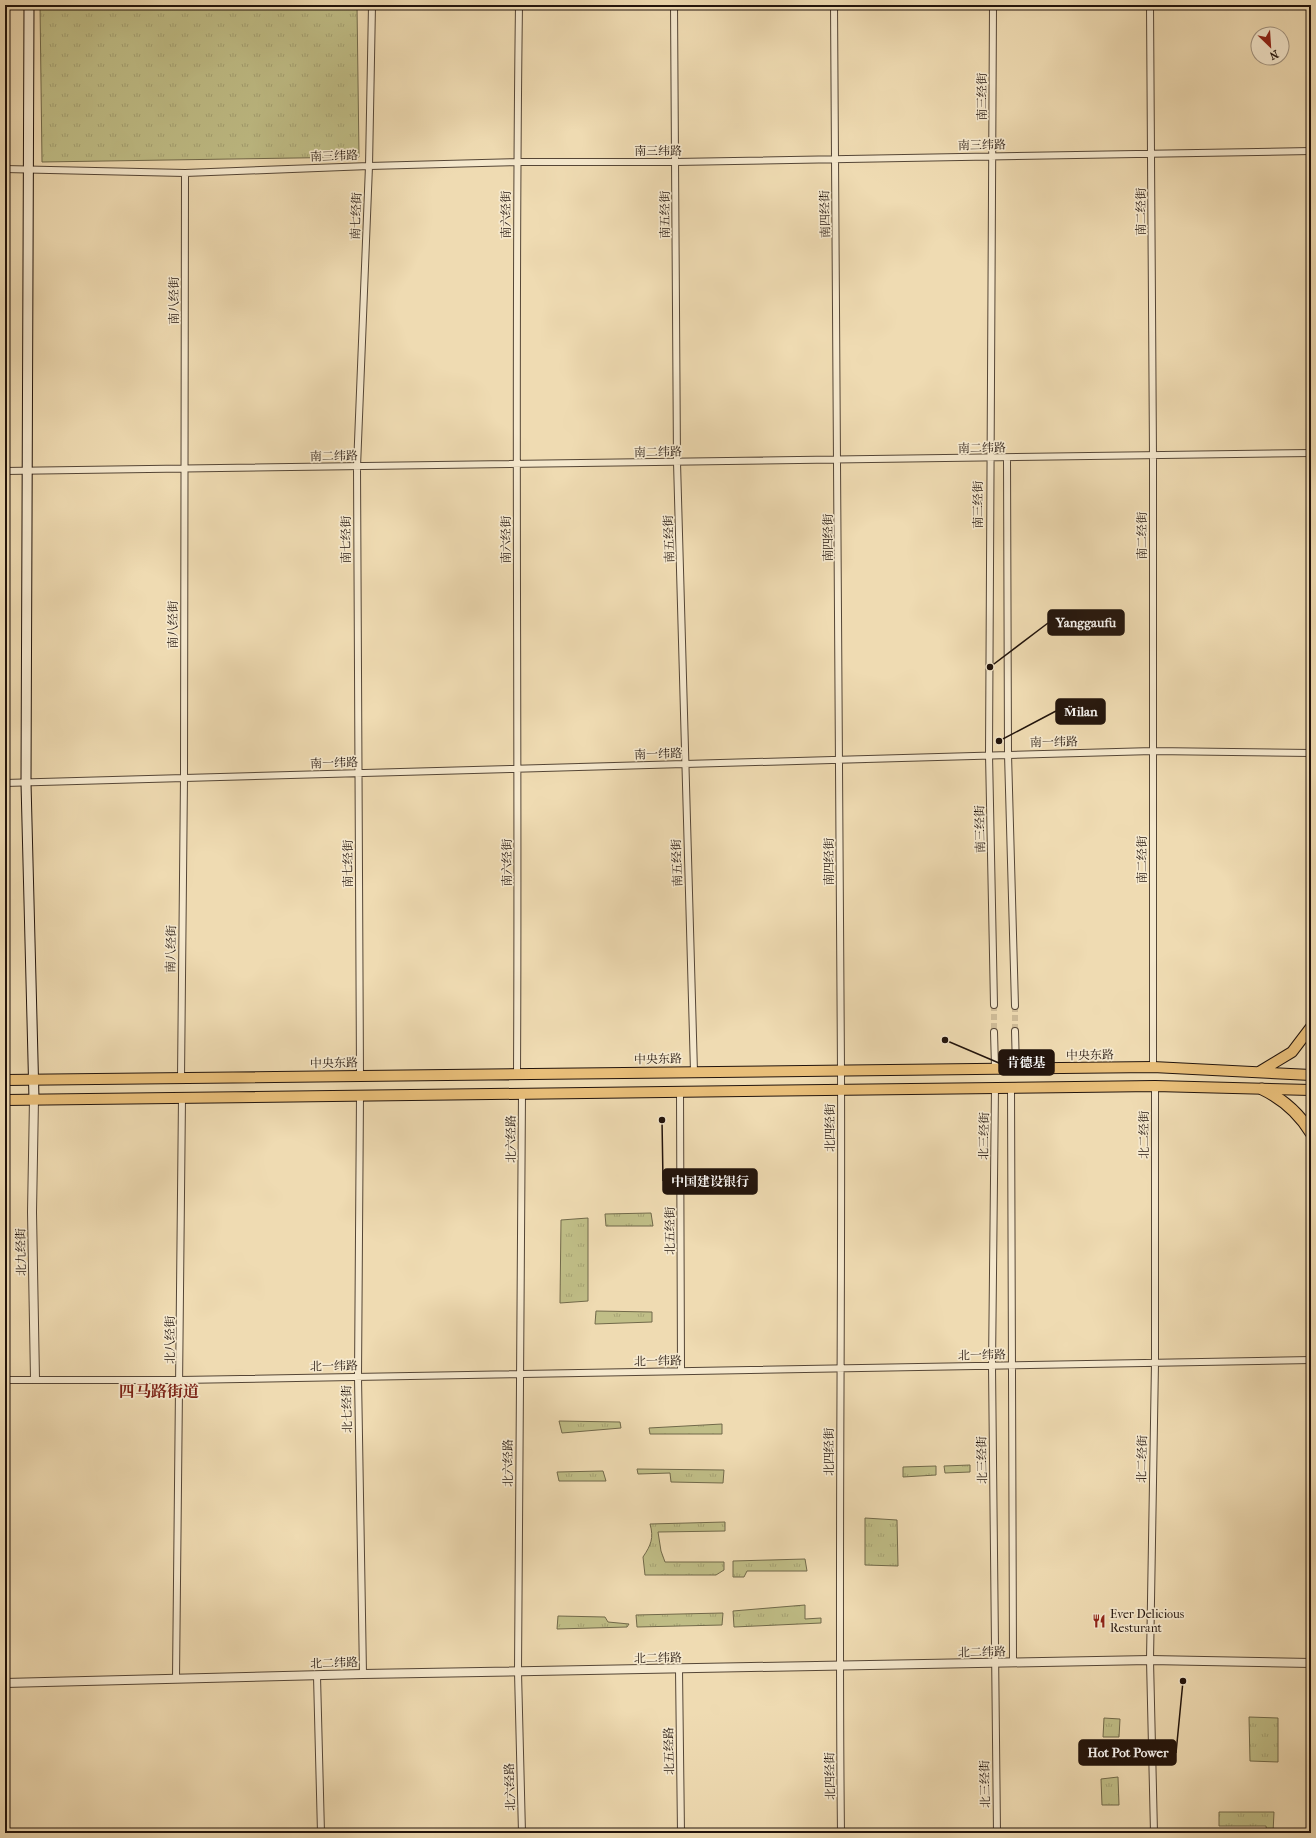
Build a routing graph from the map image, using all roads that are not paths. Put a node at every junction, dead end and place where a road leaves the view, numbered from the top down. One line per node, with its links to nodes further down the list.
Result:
1 (29, 5): 16 (main road)
2 (372, 5): 14 (street, 南七经街)
3 (519, 5): 12 (street, 南六经街)
4 (674, 5): 13 (street, 南五经街)
5 (834, 5): 11 (street, 南四经街)
6 (993, 5): 10 (street, 南三经街)
7 (1150, 5): 9 (street, 南二经街)
8 (1311, 151): 9 (street, 南三纬路)
9 (1151, 153): 10 (street, 南三纬路); 19 (street, 南二经街)
10 (993, 156): 11 (street, 南三纬路); 21 (street, 南三经街)
11 (835, 159): 13 (street, 南三纬路); 22 (street, 南四经街)
12 (517, 162): 13 (street, 南三纬路); 14 (street, 南三纬路); 24 (street, 南六经街)
13 (675, 162): 23 (street, 南五经街)
14 (369, 166): 17 (street, 南三纬路); 25 (street, 南七经街)
15 (5, 169): 16 (street, 南三纬路)
16 (29, 169): 17 (street, 南三纬路); 28 (main road)
17 (185, 173): 26 (street, 南八经街)
18 (1311, 453): 19 (street, 南二纬路)
19 (1153, 456): 20 (street, 南二纬路); 29 (street, 南二经街)
20 (1007, 458): 21 (street, 南二纬路); 32 (street)
21 (990, 459): 22 (street, 南二纬路); 31 (street, 南三经街)
22 (839, 460): 23 (street, 南二纬路); 33 (street, 南四经街)
23 (678, 462): 24 (street, 南二纬路); 34 (street, 南五经街)
24 (516, 464): 25 (street, 南二纬路); 35 (street, 南六经街)
25 (357, 467): 26 (street, 南二纬路); 36 (street, 南七经街)
26 (184, 469): 28 (street, 南二纬路); 37 (street, 南八经街)
27 (5, 471): 28 (street, 南二纬路)
28 (27, 471): 39 (main road)
29 (1153, 751): 30 (street, 南一纬路); 32 (street, 南一纬路); 45 (street, 南二经街)
30 (1311, 753)
31 (989, 754): 32 (street, 南一纬路); 33 (street, 南一纬路); 40 (street, 南三经街)
32 (1008, 754): 41 (street)
33 (840, 760): 34 (street, 南一纬路); 48 (street, 南四经街)
34 (686, 764): 35 (street, 南一纬路); 49 (street, 南五经街)
35 (519, 769): 36 (street, 南一纬路); 51 (street, 南六经街)
36 (359, 773): 37 (street, 南一纬路); 53 (street, 南七经街)
37 (184, 778): 39 (street, 南一纬路); 54 (street, 南八经街)
38 (5, 783): 39 (street, 南一纬路)
39 (26, 783): 56 (main road)
40 (994, 1005)
41 (1015, 1006)
42 (1311, 1027): 50 (main road)
43 (1015, 1031): 47 (street)
44 (994, 1032): 46 (street)
45 (1153, 1067): 47 (main road, 中央东路); 50 (main road, 中央东路)
46 (995, 1068): 47 (main road, 中央东路); 48 (main road, 中央东路)
47 (1016, 1068)
48 (841, 1070): 49 (main road, 中央东路); 60 (street, 北四经街)
49 (694, 1072): 51 (main road, 中央东路)
50 (1259, 1072): 52 (main road, 中央东路)
51 (517, 1074): 53 (main road, 中央东路)
52 (1311, 1075)
53 (360, 1076): 54 (main road, 中央东路)
54 (181, 1078): 56 (main road, 中央东路)
55 (5, 1080): 56 (main road, 中央东路)
56 (34, 1080): 67 (main road)
57 (1155, 1086): 59 (main road); 61 (main road); 71 (street, 北二经街)
58 (995, 1087): 59 (main road); 60 (main road); 73 (street, 北三经街)
59 (1012, 1087): 72 (street)
60 (841, 1089): 63 (main road); 74 (street, 北四经街)
61 (1262, 1089): 62 (main road); 69 (highway)
62 (1311, 1090)
63 (680, 1091): 64 (main road); 75 (street, 北五经街)
64 (522, 1093): 65 (main road); 76 (street, 北六经路)
65 (360, 1095): 66 (main road); 77 (street, 北七经街)
66 (182, 1097): 67 (main road); 80 (street, 北八经街)
67 (34, 1099): 68 (main road); 79 (street, 北九经街)
68 (5, 1100)
69 (1311, 1133)
70 (1311, 1360): 71 (street, 北一纬路)
71 (1155, 1363): 72 (street, 北一纬路); 81 (street, 北二经街)
72 (1013, 1365): 73 (street, 北一纬路); 83 (street)
73 (992, 1366): 74 (street, 北一纬路); 82 (street, 北三经街)
74 (840, 1368): 75 (street, 北一纬路); 85 (street, 北四经街)
75 (681, 1371): 76 (street, 北一纬路)
76 (520, 1374): 77 (street, 北一纬路); 87 (street, 北六经路)
77 (358, 1377): 80 (street, 北一纬路); 88 (street, 北七经街)
78 (5, 1380): 79 (street, 北一纬路)
79 (35, 1380): 80 (street, 北一纬路)
80 (180, 1380): 90 (street, 北八经街)
81 (1150, 1660): 83 (street, 北二纬路); 84 (street, 北二纬路); 97 (street, 北二经街)
82 (995, 1663): 83 (street, 北二纬路); 85 (street, 北二纬路); 96 (street, 北三经街)
83 (1013, 1663)
84 (1311, 1663)
85 (839, 1666): 86 (street, 北二纬路); 95 (street, 北四经街)
86 (679, 1669): 87 (street, 北二纬路); 94 (street, 北五经路)
87 (518, 1672): 88 (street, 北二纬路); 93 (street, 北六经路)
88 (363, 1674): 89 (street, 北二纬路)
89 (317, 1676): 90 (street, 北二纬路); 92 (street)
90 (176, 1679): 91 (street, 北二纬路)
91 (5, 1683)
92 (321, 1833)
93 (522, 1833)
94 (682, 1833)
95 (841, 1833)
96 (997, 1833)
97 (1154, 1833)

